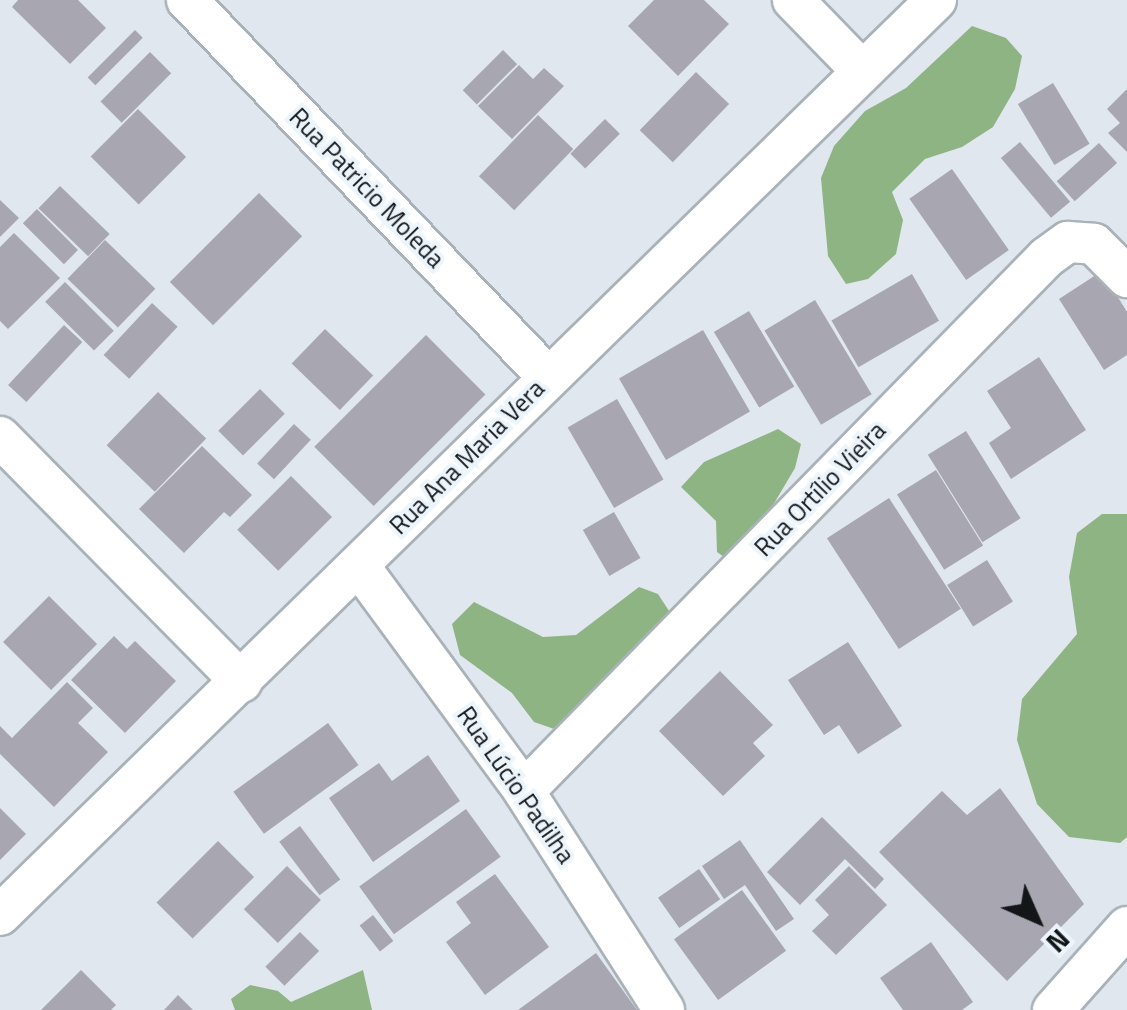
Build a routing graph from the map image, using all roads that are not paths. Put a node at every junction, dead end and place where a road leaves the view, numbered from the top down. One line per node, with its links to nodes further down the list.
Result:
1 (187, 0): 6 (street, Rua Patricio Moleda)
2 (793, 0): 4 (street)
3 (936, 0): 4 (street, Rua Ana Maria Vera)
4 (861, 70): 6 (street, Rua Ana Maria Vera)
5 (1127, 277): 10 (street, Rua Ortílio Vieira)
6 (548, 376): 8 (street, Rua Ana Maria Vera)
7 (0, 437): 9 (street)
8 (359, 566): 9 (street, Rua Ana Maria Vera); 10 (street, Rua Lúcio Padilha)
9 (242, 682): 11 (street, Rua Ana Maria Vera)
10 (524, 791): 13 (street, Rua Lúcio Padilha)
11 (0, 915)
12 (1127, 927): 14 (street)
13 (664, 1010)
14 (1053, 1010)

